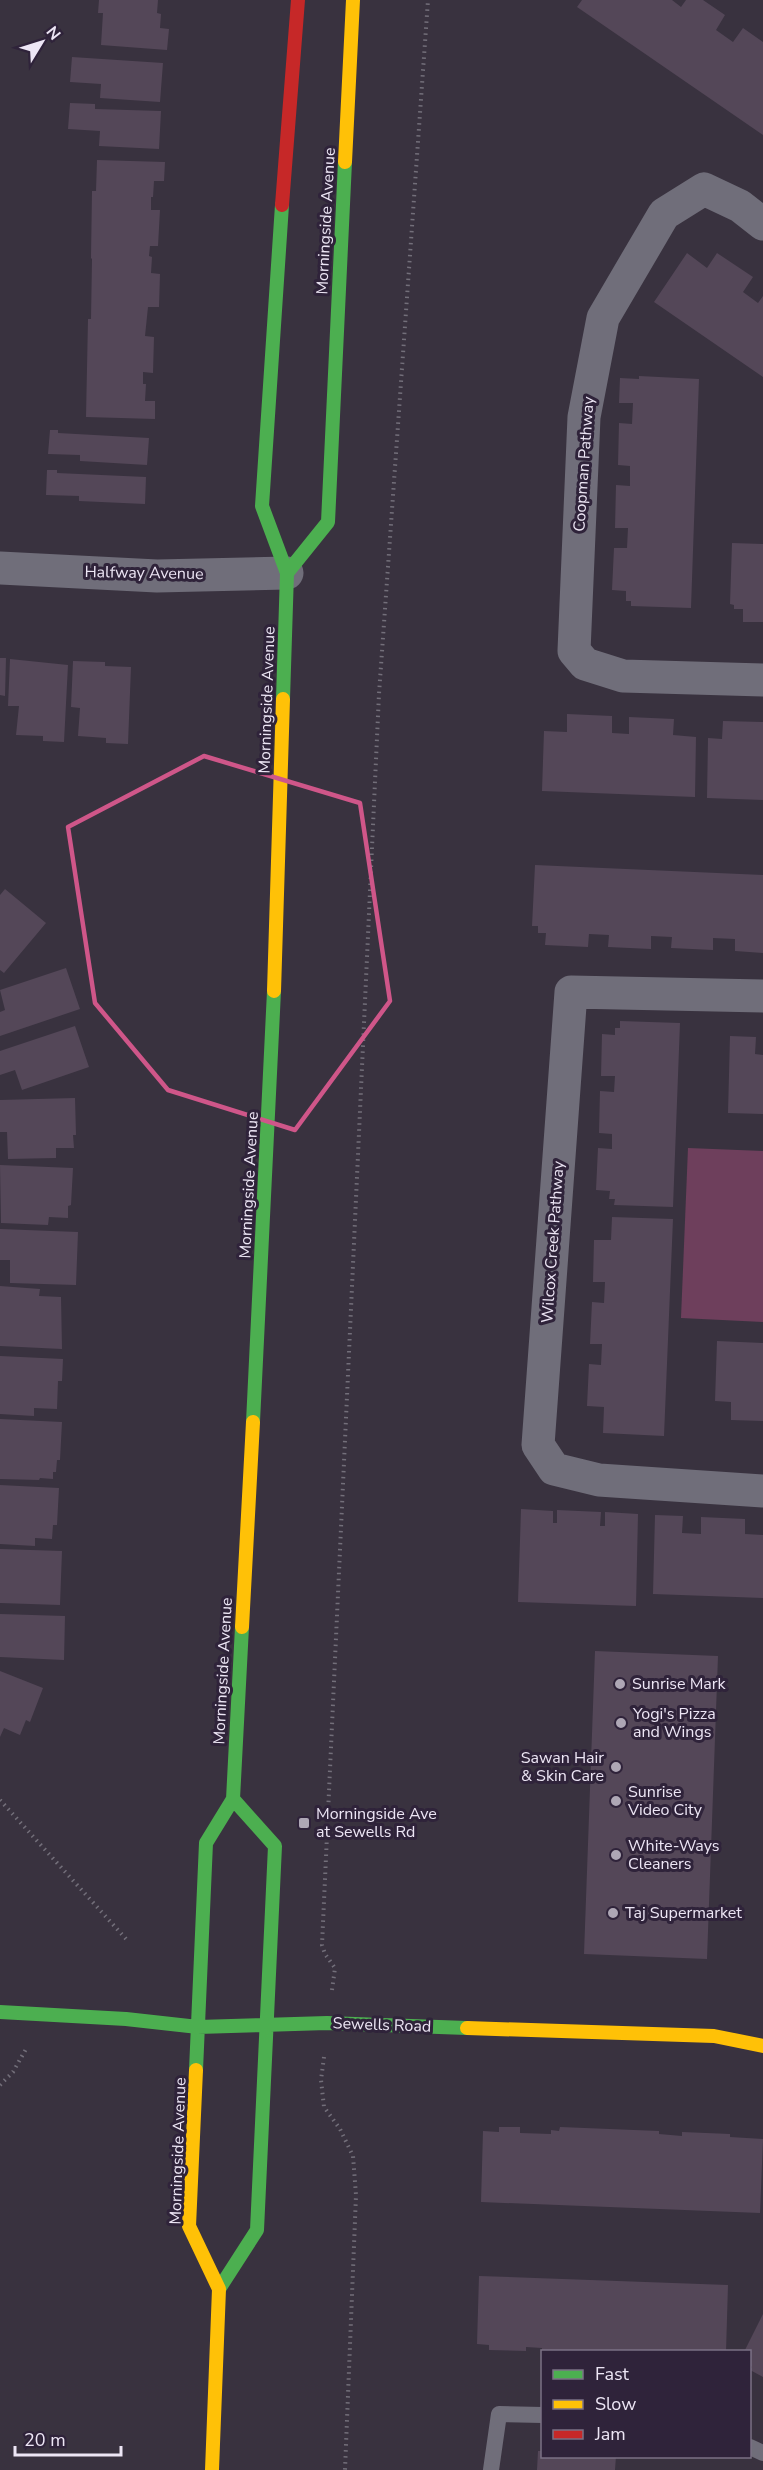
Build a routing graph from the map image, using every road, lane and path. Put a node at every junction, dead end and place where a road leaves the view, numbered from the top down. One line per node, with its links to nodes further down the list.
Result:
1 (298, 0): 6 (main road, Morningside Avenue)
2 (353, 0): 6 (main road, Morningside Avenue)
3 (428, 0): 13 (path)
4 (763, 224): 7 (street, Coopman Pathway)
5 (0, 568): 6 (street, Halfway Avenue)
6 (287, 573): 10 (main road, Morningside Avenue)
7 (763, 680)
8 (763, 996): 9 (street, Wilcox Creek Pathway)
9 (763, 1491)
10 (233, 1799): 15 (main road); 16 (main road, Morningside Avenue)
11 (0, 1800): 12 (path)
12 (128, 1940)
13 (334, 1977)
14 (0, 2012): 16 (main road, Sewells Road)
15 (268, 2024): 16 (main road, Sewells Road); 17 (main road, Sewells Road); 19 (main road)
16 (198, 2027): 19 (main road, Morningside Avenue)
17 (763, 2046)
18 (321, 2080): 22 (path)
19 (219, 2289): 21 (main road, Morningside Avenue)
20 (541, 2415): 23 (lane)
21 (212, 2470)
22 (345, 2470)
23 (491, 2470)

